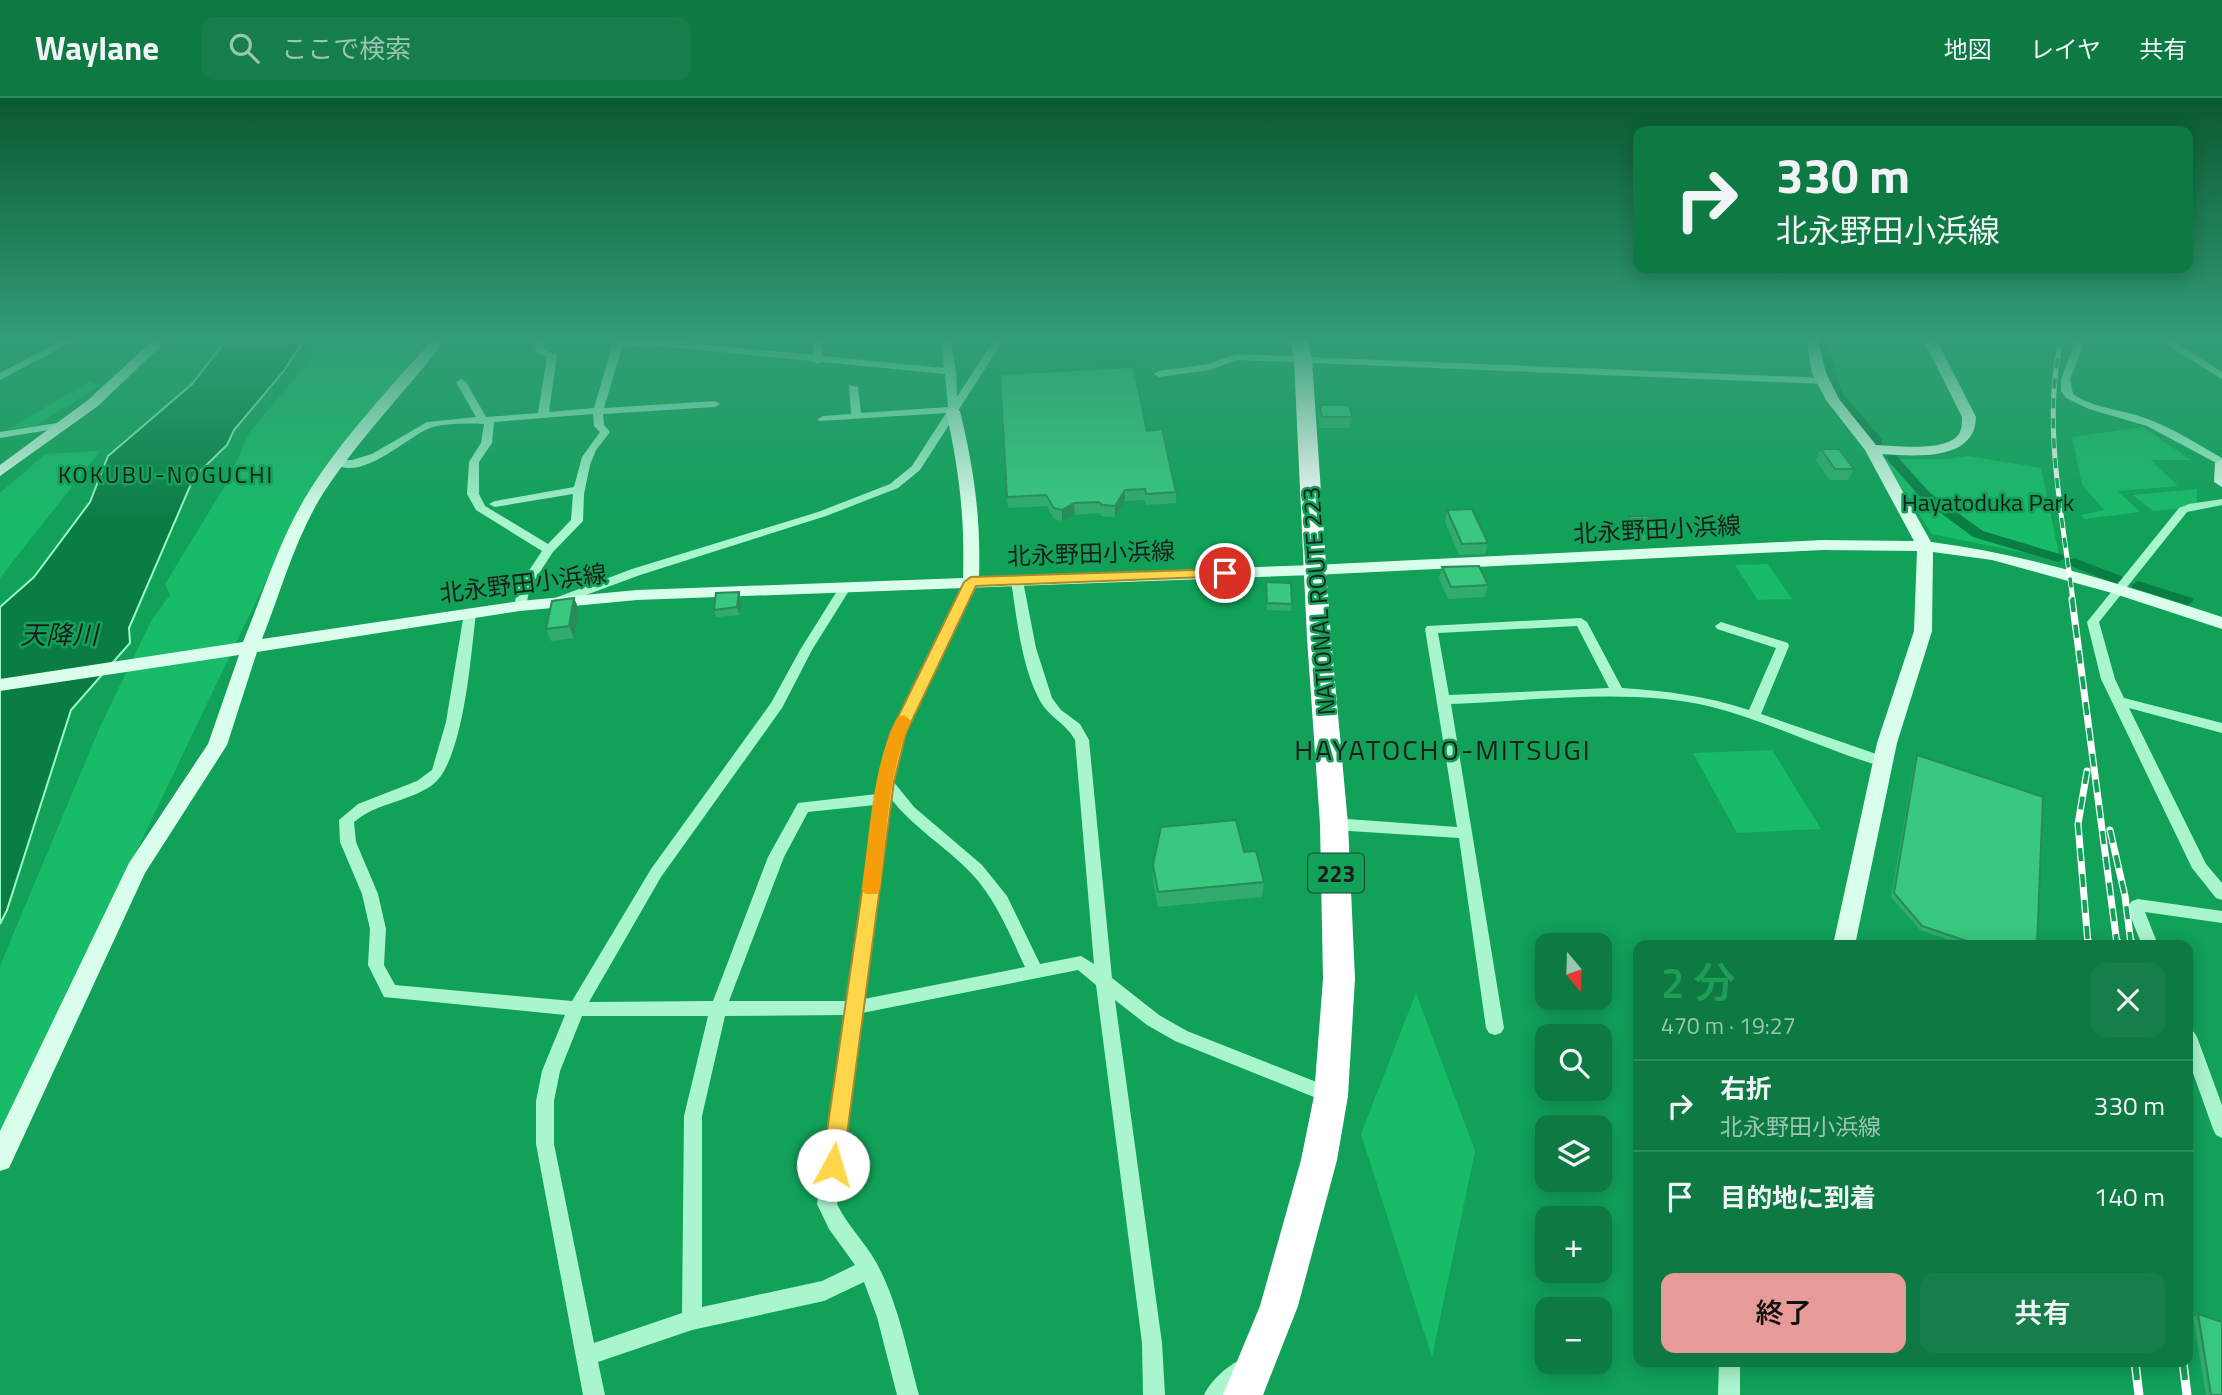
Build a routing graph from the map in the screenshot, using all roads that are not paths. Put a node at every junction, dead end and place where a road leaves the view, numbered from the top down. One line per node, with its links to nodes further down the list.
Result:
1 (97, 400): 20 (street)
2 (388, 400): 23 (street)
3 (472, 400): 19 (street)
4 (545, 400): 16 (street)
5 (601, 400): 14 (street)
6 (854, 400): 17 (street)
7 (952, 400): 15 (street)
8 (960, 400): 15 (street)
9 (1304, 400): 31 (highway, NATIONAL ROUTE 223 / 223)
10 (1833, 400): 22 (main road)
11 (1960, 400): 22 (street)
12 (2076, 400): 24 (street)
13 (715, 404): 14 (street)
14 (598, 411): 16 (street); 26 (street)
15 (953, 411): 17 (street); 33 (street); 36 (street)
16 (543, 416): 19 (street)
17 (856, 416): 18 (street)
18 (823, 419)
19 (486, 421): 23 (street); 30 (street)
20 (63, 425): 21 (street); 25 (street)
21 (0, 435)
22 (1872, 449): 29 (street)
23 (338, 463): 41 (street)
24 (2222, 469)
25 (0, 472)
26 (578, 490): 28 (street); 30 (street)
27 (2222, 502): 35 (street)
28 (495, 504)
29 (1925, 546): 31 (street, 北永野田小浜線); 35 (street, 北永野田小浜線); 48 (street)
30 (550, 550): 37 (street)
31 (1314, 570): 32 (street, 北永野田小浜線); 51 (highway, NATIONAL ROUTE 223 / 223)
32 (1017, 581): 33 (street, 北永野田小浜線); 58 (street)
33 (971, 582): 34 (street, 北永野田小浜線); 49 (street)
34 (846, 586): 36 (street, 北永野田小浜線); 60 (street)
35 (2118, 589): 39 (street, 北永野田小浜線); 45 (street)
36 (559, 601): 37 (street, 北永野田小浜線)
37 (520, 606): 38 (street, 北永野田小浜線)
38 (470, 613): 41 (main road, 北永野田小浜線); 60 (street)
39 (2222, 623)
40 (1721, 626): 46 (street)
41 (250, 647): 42 (street, 北永野田小浜線); 66 (street)
42 (0, 685)
43 (1618, 692): 44 (street); 44 (street); 46 (street)
44 (1444, 700): 52 (street)
45 (2119, 701): 47 (street); 53 (street)
46 (1753, 716): 48 (street)
47 (2222, 728)
48 (1883, 762): 55 (street)
49 (886, 782): 50 (street); 57 (street)
50 (884, 799): 59 (street); 61 (street)
51 (1334, 824): 52 (street); 64 (highway, NATIONAL ROUTE 223 / 223)
52 (1466, 833): 62 (street)
53 (2222, 894)
54 (2222, 917): 56 (street)
55 (1845, 940)
56 (2148, 940)
57 (1035, 970): 58 (street); 59 (street)
58 (1104, 980): 64 (street); 74 (street)
59 (853, 1008): 61 (street); 67 (street)
60 (576, 1009): 61 (street); 69 (street)
61 (718, 1009): 68 (street)
62 (1495, 1028)
63 (2193, 1051): 65 (street)
64 (1331, 1096): 70 (highway, NATIONAL ROUTE 223 / 223)
65 (2222, 1129)
66 (0, 1158)
67 (869, 1269): 68 (street); 73 (street)
68 (692, 1320): 69 (street)
69 (586, 1356): 72 (street)
70 (1256, 1357): 75 (street); 76 (highway, NATIONAL ROUTE 223 / 223)
71 (1730, 1367): 77 (street)
72 (594, 1395)
73 (908, 1395)
74 (1154, 1395)
75 (1215, 1395)
76 (1243, 1395)
77 (1729, 1395)

